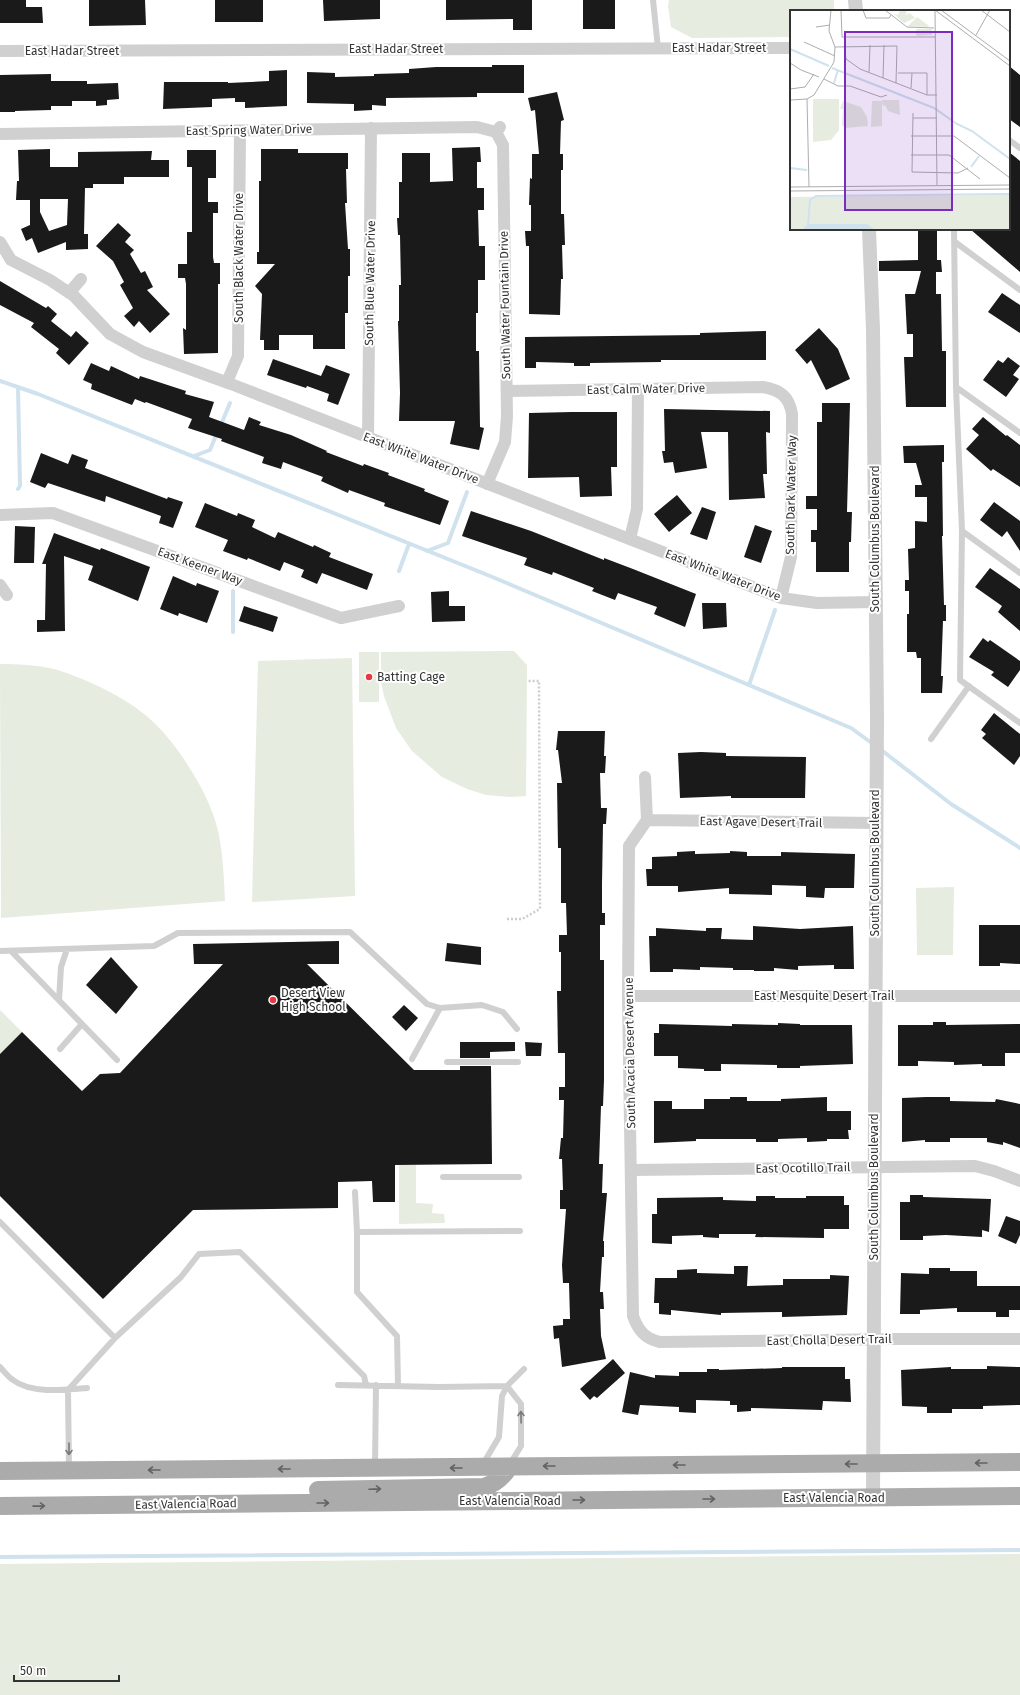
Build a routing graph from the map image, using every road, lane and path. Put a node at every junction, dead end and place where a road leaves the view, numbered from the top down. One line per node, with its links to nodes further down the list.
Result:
1 (654, 0): 4 (lane)
2 (855, 0): 3 (street)
3 (856, 10)
4 (658, 48): 5 (street, East Hadar Street); 6 (street, East Hadar Street)
5 (790, 48)
6 (0, 51)
7 (371, 128): 8 (street, East Spring Water Drive); 9 (street, East Spring Water Drive); 26 (street, South Blue Water Drive)
8 (498, 129): 24 (street, South Water Fountain Drive)
9 (240, 131): 10 (street, East Spring Water Drive); 20 (street, South Black Water Drive)
10 (0, 134)
11 (1010, 141): 12 (lane)
12 (1020, 148)
13 (869, 230): 33 (street, South Columbus Boulevard)
14 (954, 230): 16 (lane)
15 (0, 242): 19 (street, East White Water Drive)
16 (955, 242): 18 (lane); 21 (lane)
17 (81, 279): 19 (street)
18 (1020, 290)
19 (69, 292): 20 (street, East White Water Drive)
20 (227, 382): 26 (street, East White Water Drive)
21 (956, 387): 25 (lane); 29 (lane)
22 (638, 389): 23 (street, East Calm Water Drive); 24 (street, East Calm Water Drive); 30 (street)
23 (787, 390): 32 (street, South Dark Water Way)
24 (507, 391): 27 (street, South Water Fountain Drive)
25 (1020, 433)
26 (368, 438): 27 (street, East White Water Drive)
27 (487, 484): 30 (street, East White Water Drive)
28 (0, 515): 34 (street, East Keener Way)
29 (962, 530): 31 (lane); 36 (lane)
30 (630, 539): 32 (street, East White Water Drive)
31 (1020, 573)
32 (781, 598): 33 (street, East White Water Drive)
33 (876, 602): 41 (street, South Columbus Boulevard)
34 (399, 606)
35 (527, 681): 42 (path)
36 (969, 686): 37 (lane); 38 (lane)
37 (1020, 723)
38 (931, 739)
39 (645, 777): 40 (street)
40 (647, 820): 41 (street, East Agave Desert Trail); 46 (street, South Acacia Desert Avenue)
41 (875, 823): 47 (street, South Columbus Boulevard)
42 (507, 920)
43 (67, 949): 44 (lane); 49 (lane); 50 (lane)
44 (11, 950): 45 (lane); 49 (lane)
45 (0, 951)
46 (628, 996): 47 (street, East Mesquite Desert Trail); 59 (street, South Acacia Desert Avenue)
47 (875, 996): 48 (street, East Mesquite Desert Trail); 58 (street, South Columbus Boulevard)
48 (1020, 996)
49 (59, 1000): 51 (lane)
50 (440, 1008): 52 (lane); 54 (lane)
51 (82, 1024): 53 (lane); 55 (lane)
52 (517, 1029)
53 (60, 1049)
54 (412, 1059)
55 (116, 1060)
56 (447, 1062): 57 (lane)
57 (518, 1062)
58 (874, 1166): 59 (street, East Ocotillo Trail); 62 (street, East Ocotillo Trail); 69 (street, South Columbus Boulevard)
59 (632, 1170): 67 (street, South Acacia Desert Avenue)
60 (443, 1177): 61 (lane)
61 (519, 1177)
62 (1020, 1181)
63 (355, 1192): 66 (lane)
64 (0, 1222): 68 (lane)
65 (520, 1231): 66 (lane)
66 (357, 1232): 76 (lane)
67 (637, 1336): 69 (street, East Cholla Desert Trail)
68 (115, 1338): 74 (lane); 79 (lane)
69 (875, 1339): 70 (street, East Cholla Desert Trail); 81 (street, South Columbus Boulevard)
70 (1020, 1339)
71 (0, 1367): 79 (lane)
72 (524, 1369): 77 (lane)
73 (338, 1385): 74 (lane)
74 (366, 1385): 75 (lane)
75 (376, 1385): 76 (lane); 84 (lane)
76 (398, 1385): 77 (lane)
77 (507, 1386): 82 (lane); 83 (lane, one-way to 77)
78 (86, 1388): 79 (lane)
79 (68, 1390): 86 (lane, one-way to 86)
80 (1020, 1462): 81 (main road, one-way to 81)
81 (873, 1464): 83 (main road, one-way to 83); 88 (street, South Columbus Boulevard)
82 (481, 1467): 83 (main road); 84 (main road, one-way to 84)
83 (509, 1467): 89 (main road, one-way to 83)
84 (375, 1468): 86 (main road, one-way to 86)
85 (0, 1470): 86 (main road)
86 (69, 1470)
87 (1020, 1496): 88 (main road, East Valencia Road)
88 (873, 1498): 89 (main road, East Valencia Road, one-way to 88)
89 (254, 1503): 90 (main road, East Valencia Road, one-way to 89)
90 (0, 1506)

